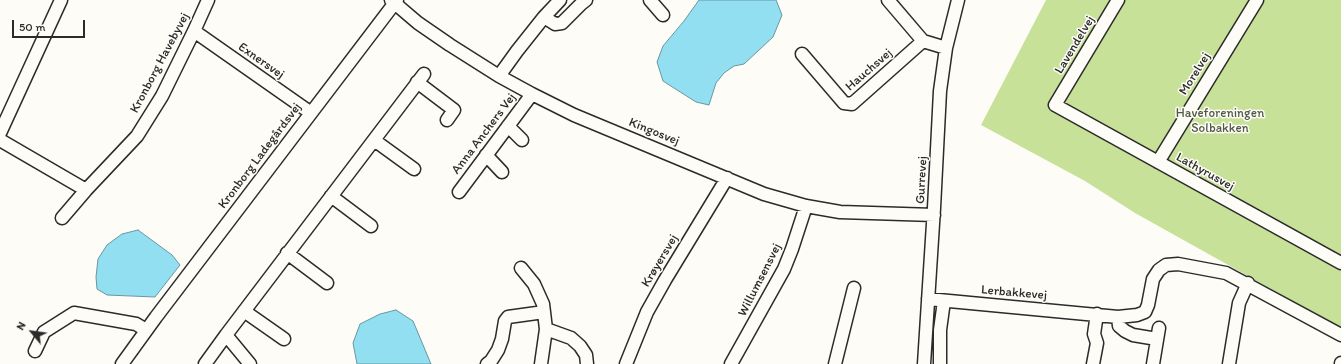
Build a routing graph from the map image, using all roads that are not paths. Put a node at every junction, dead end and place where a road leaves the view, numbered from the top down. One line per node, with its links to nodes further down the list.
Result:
1 (61, 0): 23 (street)
2 (208, 0): 13 (street, Kronborg Havebyvej)
3 (560, 0): 12 (street)
4 (586, 0): 12 (street)
5 (650, 0): 11 (street)
6 (888, 0): 14 (street)
7 (958, 0): 15 (street, Gurrevej)
8 (1118, 0): 19 (street, Lavendelvej)
9 (1257, 0): 28 (street, Morelvej)
10 (394, 1): 17 (street, Kingosvej); 20 (street, Kronborg Ladegårdsvej)
11 (663, 15)
12 (544, 17): 17 (street)
13 (194, 31): 20 (street, Exnersvej); 32 (street, Kronborg Havebyvej)
14 (923, 41): 15 (street); 16 (street, Hauchsvej)
15 (946, 48): 36 (street, Gurrevej)
16 (802, 54)
17 (499, 76): 18 (street, Kingosvej)
18 (532, 94): 22 (street, Anna Anchers Vej); 31 (street, Kingosvej)
19 (1055, 105): 28 (street, Lathyrusvej)
20 (311, 113): 52 (street, Kronborg Ladegårdsvej)
21 (447, 120): 25 (street)
22 (508, 126): 26 (street); 27 (street, Anna Anchers Vej)
23 (0, 133)
24 (0, 140): 32 (street)
25 (374, 140): 29 (street); 34 (street)
26 (522, 140)
27 (486, 155): 30 (street); 33 (street, Anna Anchers Vej)
28 (1158, 162): 40 (street, Lathyrusvej)
29 (414, 170)
30 (502, 172)
31 (727, 178): 35 (street, Kingosvej); 63 (street, Krøyersvej)
32 (86, 190): 37 (street, Kronborg Havebyvej)
33 (459, 192)
34 (331, 196): 38 (street); 39 (street)
35 (806, 206): 36 (street, Kingosvej); 64 (street, Willumsensvej)
36 (934, 215): 45 (street, Gurrevej)
37 (62, 218)
38 (371, 226)
39 (287, 253): 42 (street); 47 (street)
40 (1341, 263)
41 (522, 268): 48 (street)
42 (327, 283)
43 (1248, 284): 50 (street, Lerbakkevej); 54 (street, Lerbakkevej); 70 (street)
44 (854, 288): 65 (street)
45 (928, 299): 46 (street, Lerbakkevej); 66 (street, Gurrevej)
46 (944, 301): 49 (street, Lerbakkevej); 67 (street)
47 (244, 311): 53 (street); 55 (street)
48 (544, 312): 51 (street); 60 (street)
49 (1097, 314): 50 (street, Lerbakkevej); 68 (street)
50 (1118, 317): 69 (street)
51 (546, 329): 61 (street); 62 (street)
52 (146, 330): 56 (street); 57 (street, Kronborg Ladegårdsvej)
53 (226, 335): 58 (street); 59 (street)
54 (1341, 335)
55 (284, 339)
56 (35, 351)
57 (122, 364)
58 (205, 364)
59 (250, 364)
60 (487, 364)
61 (541, 364)
62 (587, 364)
63 (626, 364)
64 (731, 364)
65 (835, 364)
66 (924, 364)
67 (940, 364)
68 (1093, 364)
69 (1153, 364)
70 (1229, 364)

